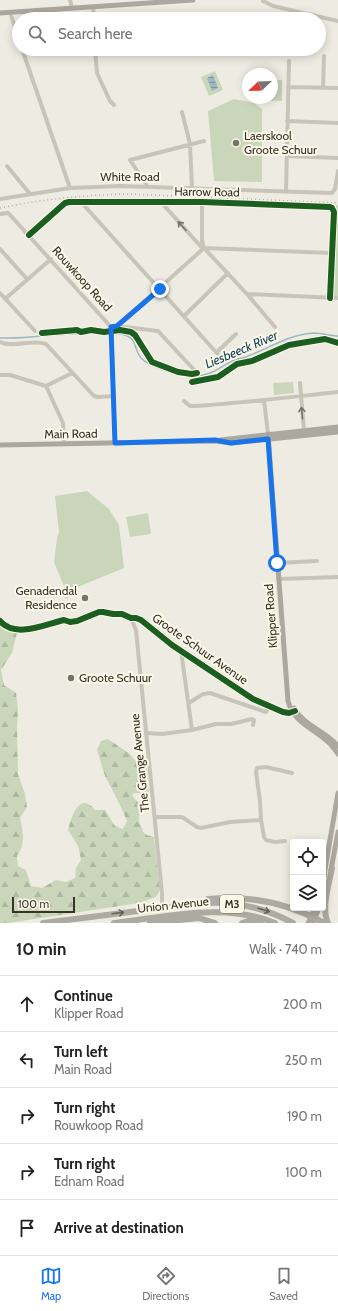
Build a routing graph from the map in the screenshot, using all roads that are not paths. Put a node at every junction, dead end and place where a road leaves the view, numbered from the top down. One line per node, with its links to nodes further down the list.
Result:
1 (70, 0): 6 (street)
2 (192, 0): 3 (main road)
3 (153, 1): 5 (main road)
4 (263, 1): 9 (street)
5 (93, 7): 6 (main road); 8 (street)
6 (72, 8): 7 (main road)
7 (10, 12): 10 (main road); 11 (street)
8 (93, 12)
9 (299, 12)
10 (0, 13)
11 (12, 18)
12 (326, 18): 13 (street)
13 (338, 21)
14 (24, 56): 32 (street)
15 (96, 56): 21 (street)
16 (324, 56): 19 (street)
17 (289, 60): 18 (street)
18 (288, 88): 19 (street); 23 (street)
19 (323, 88): 20 (street)
20 (338, 88)
21 (114, 105)
22 (182, 112): 26 (street)
23 (287, 122): 24 (street); 27 (street)
24 (338, 123)
25 (204, 141): 26 (street)
26 (190, 144): 31 (street); 33 (street)
27 (287, 156): 28 (street); 34 (street)
28 (338, 158)
29 (7, 166): 35 (street)
30 (338, 171): 34 (street, White Road)
31 (147, 186): 32 (street, White Road); 33 (street, White Road)
32 (70, 188): 35 (street, White Road)
33 (192, 188): 34 (street, White Road)
34 (286, 191)
35 (30, 194): 36 (street, White Road)
36 (0, 199)
37 (81, 202): 38 (street, Harrow Road); 41 (street, Harrow Road); 48 (street)
38 (161, 202): 39 (street, Harrow Road); 42 (street, one-way to 38)
39 (202, 202): 42 (street); 44 (street, Harrow Road)
40 (0, 214): 41 (street, Rouwkoop Road)
41 (29, 235): 45 (street, Rouwkoop Road)
42 (204, 248): 44 (street); 46 (street); 48 (street)
43 (0, 249): 47 (street)
44 (332, 253): 51 (street)
45 (51, 259): 47 (street); 57 (street, Rouwkoop Road)
46 (228, 274): 50 (street); 54 (street)
47 (26, 280): 53 (street)
48 (160, 289): 54 (street); 55 (street)
49 (0, 293): 53 (street)
50 (247, 294): 51 (street); 56 (street)
51 (330, 298): 52 (street)
52 (338, 298)
53 (5, 299): 58 (street)
54 (184, 316): 61 (street)
55 (117, 326): 57 (street); 64 (street)
56 (275, 327)
57 (111, 329): 70 (street, Rouwkoop Road)
58 (35, 331)
59 (236, 334): 61 (street)
60 (0, 342): 63 (street)
61 (217, 352): 62 (street)
62 (224, 361)
63 (72, 373): 67 (street); 70 (street)
64 (197, 373)
65 (0, 375): 67 (street)
66 (300, 383): 69 (street)
67 (46, 386): 78 (street)
68 (338, 392): 69 (street)
69 (301, 395): 71 (street); 74 (street, one-way to 69)
70 (114, 396): 77 (street, Rouwkoop Road)
71 (264, 400): 72 (street); 76 (street)
72 (184, 401)
73 (338, 427): 74 (main road, Main Road)
74 (304, 430): 76 (main road, Main Road)
75 (338, 432): 76 (main road, Main Road)
76 (268, 436): 77 (main road, Main Road); 81 (main road, Klipper Road)
77 (115, 443): 78 (main road, Main Road)
78 (64, 444): 79 (main road, Main Road)
79 (0, 445)
80 (318, 561): 81 (street)
81 (277, 563): 83 (main road, Klipper Road)
82 (338, 577): 83 (street)
83 (278, 579): 89 (main road, Klipper Road)
84 (131, 618): 85 (street, Groote Schuur Avenue); 86 (street, Groote Schuur Avenue); 92 (street, The Grange Avenue)
85 (0, 621)
86 (181, 651): 87 (street); 88 (street, Groote Schuur Avenue)
87 (189, 703): 88 (street); 91 (street)
88 (269, 707): 89 (street, Groote Schuur Avenue)
89 (294, 712): 93 (main road, Klipper Road); 96 (main road, Klipper Road)
90 (253, 725): 91 (street)
91 (192, 730): 92 (street)
92 (146, 734): 101 (street, The Grange Avenue)
93 (331, 739): 94 (main road); 95 (main road, Klipper Road)
94 (338, 743)
95 (338, 746)
96 (338, 755)
97 (292, 773): 102 (street)
98 (338, 793): 100 (main road)
99 (338, 804): 100 (main road)
100 (335, 811): 106 (main road)
101 (155, 817): 102 (street); 110 (street, The Grange Avenue)
102 (260, 820): 104 (street)
103 (338, 832): 105 (main road)
104 (285, 841)
105 (332, 868): 107 (main road); 121 (highway)
106 (323, 875)
107 (326, 888)
108 (279, 904): 109 (highway); 110 (highway); 111 (highway)
109 (290, 905)
110 (163, 908): 113 (highway, Union Avenue / M3, one-way to 113); 114 (highway, M3, one-way to 110)
111 (313, 919): 119 (main road); 120 (highway)
112 (245, 922): 117 (highway)
113 (292, 922)
114 (43, 923)
115 (117, 923): 116 (highway); 118 (highway, Union Avenue / M3)
116 (216, 923)
117 (266, 923)
118 (275, 923)
119 (308, 923)
120 (324, 923)
121 (328, 923)

